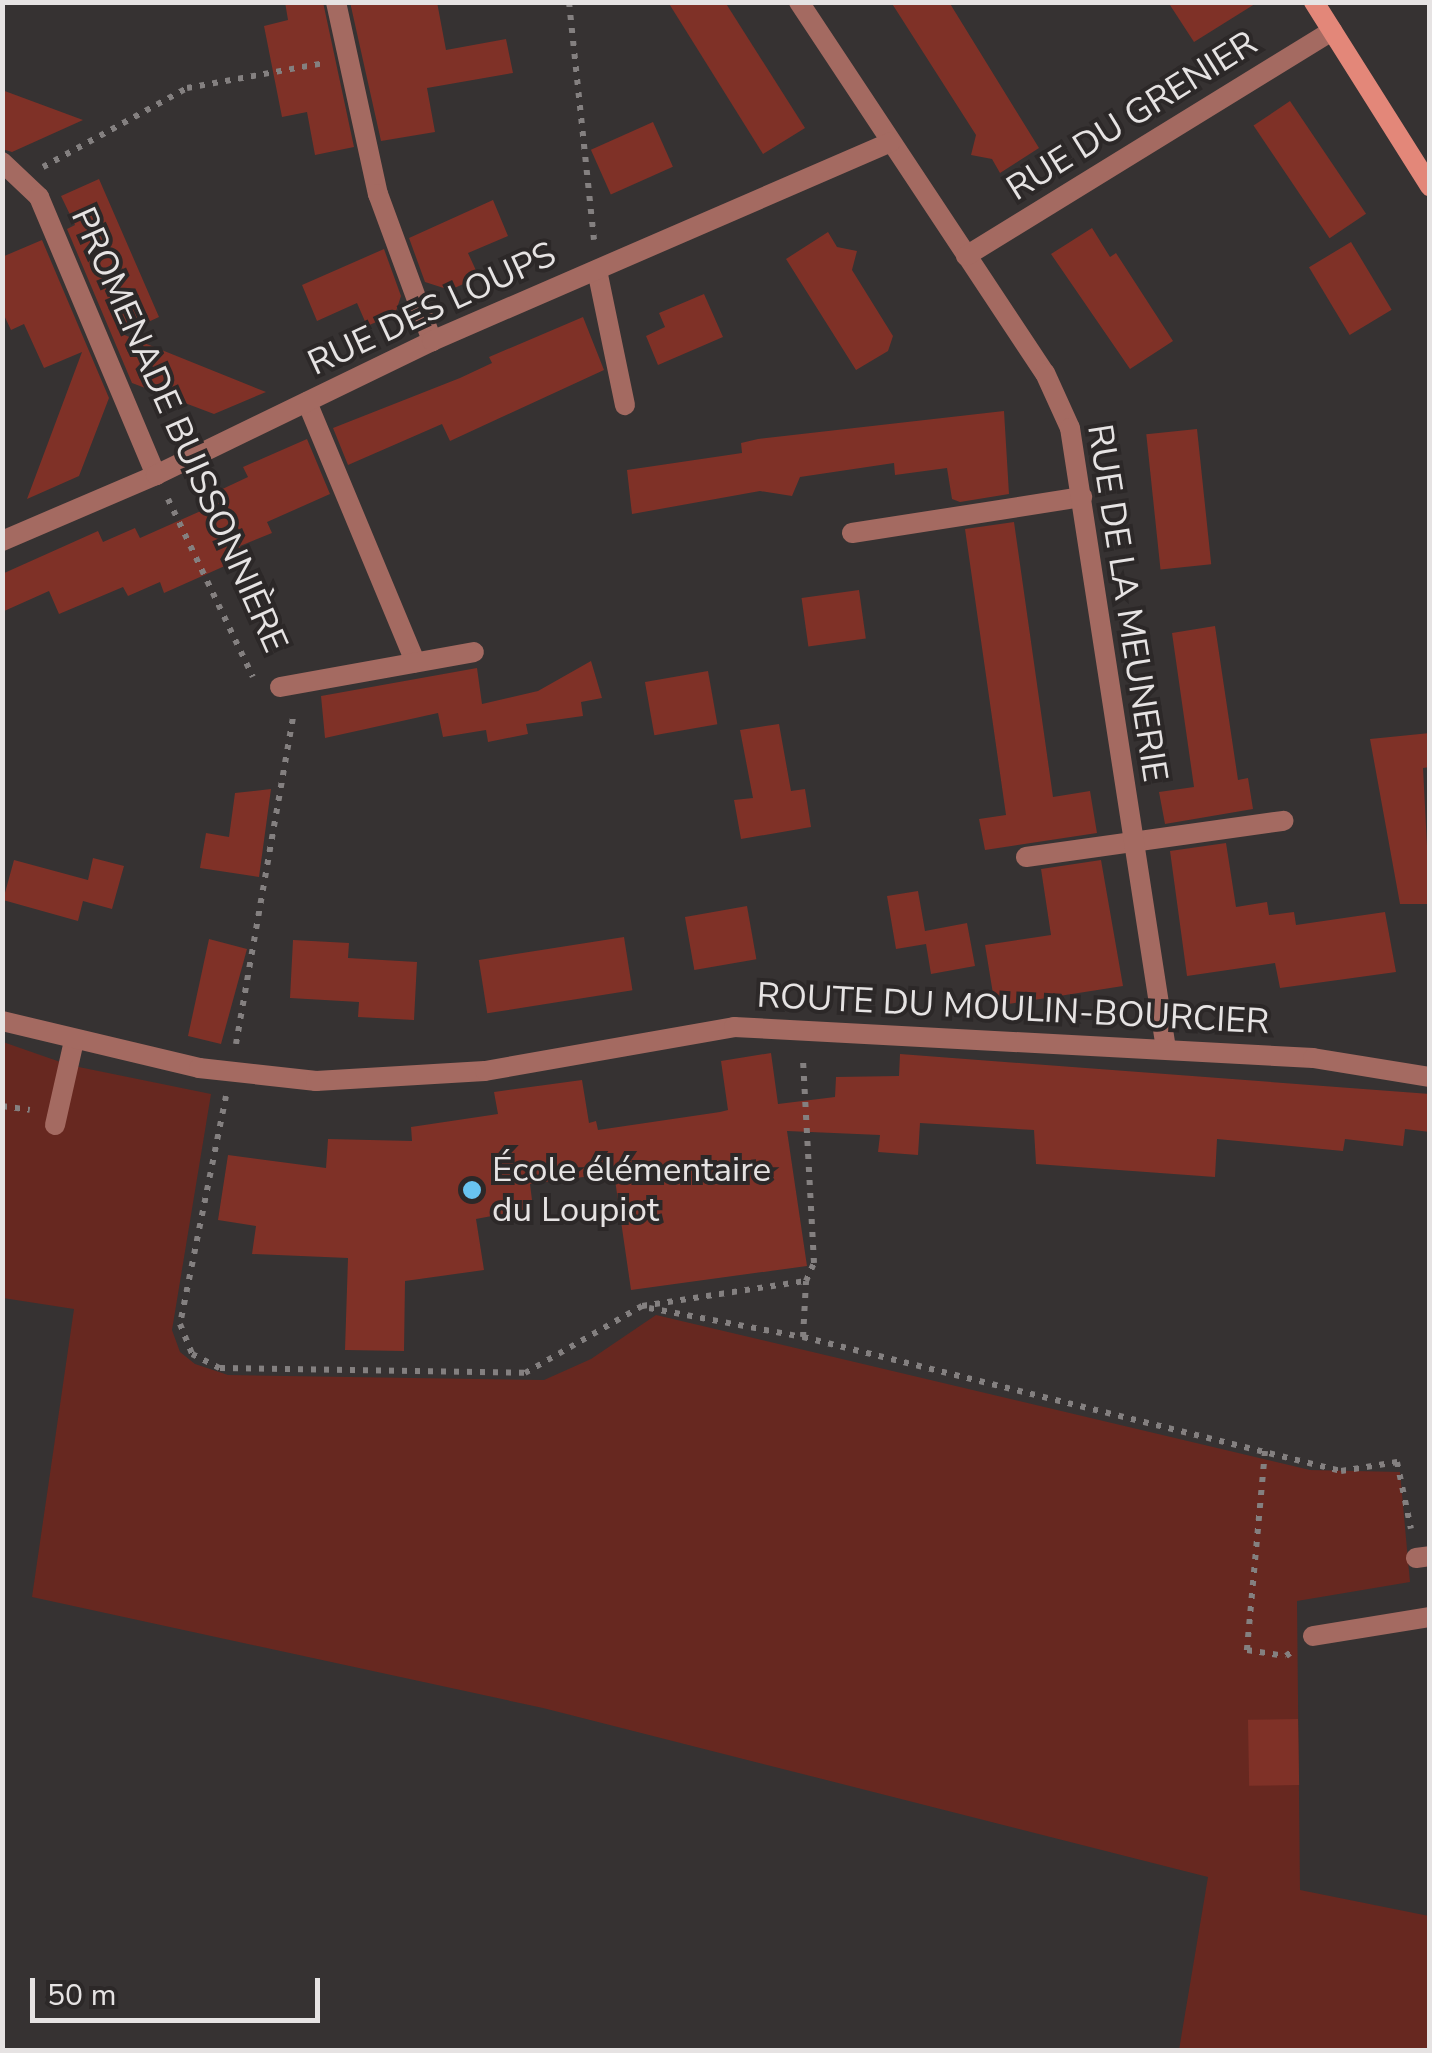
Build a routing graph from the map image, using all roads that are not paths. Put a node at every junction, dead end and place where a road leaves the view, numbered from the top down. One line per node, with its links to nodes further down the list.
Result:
1 (336, 2): 10 (street)
2 (799, 2): 5 (street, RUE DE LA MEUNERIE)
3 (1314, 2): 4 (main road)
4 (1332, 31): 7 (main road); 8 (street, RUE DU GRENIER)
5 (892, 142): 8 (street, RUE DE LA MEUNERIE); 9 (street, RUE DES LOUPS)
6 (2, 162): 13 (street, PROMENADE BUISSONNIÈRE)
7 (1430, 186)
8 (966, 256): 14 (street, RUE DE LA MEUNERIE)
9 (597, 270): 10 (street, RUE DES LOUPS); 12 (street)
10 (432, 341): 11 (street, RUE DES LOUPS)
11 (307, 402): 13 (street, RUE DES LOUPS); 18 (street)
12 (624, 405)
13 (156, 476): 16 (street, RUE DES LOUPS)
14 (1082, 497): 15 (street); 21 (street, RUE DE LA MEUNERIE)
15 (852, 533)
16 (2, 541)
17 (474, 652): 18 (street)
18 (415, 662): 19 (street)
19 (280, 687)
20 (1283, 820): 21 (street)
21 (1132, 842): 22 (street); 25 (street, RUE DE LA MEUNERIE)
22 (1026, 857)
23 (2, 1021): 24 (street, ROUTE DU MOULIN-BOURCIER)
24 (74, 1041): 25 (street, ROUTE DU MOULIN-BOURCIER); 27 (street)
25 (1166, 1050): 26 (street, ROUTE DU MOULIN-BOURCIER)
26 (1430, 1078)
27 (54, 1124)
28 (1430, 1616): 29 (street)
29 (1312, 1636)

